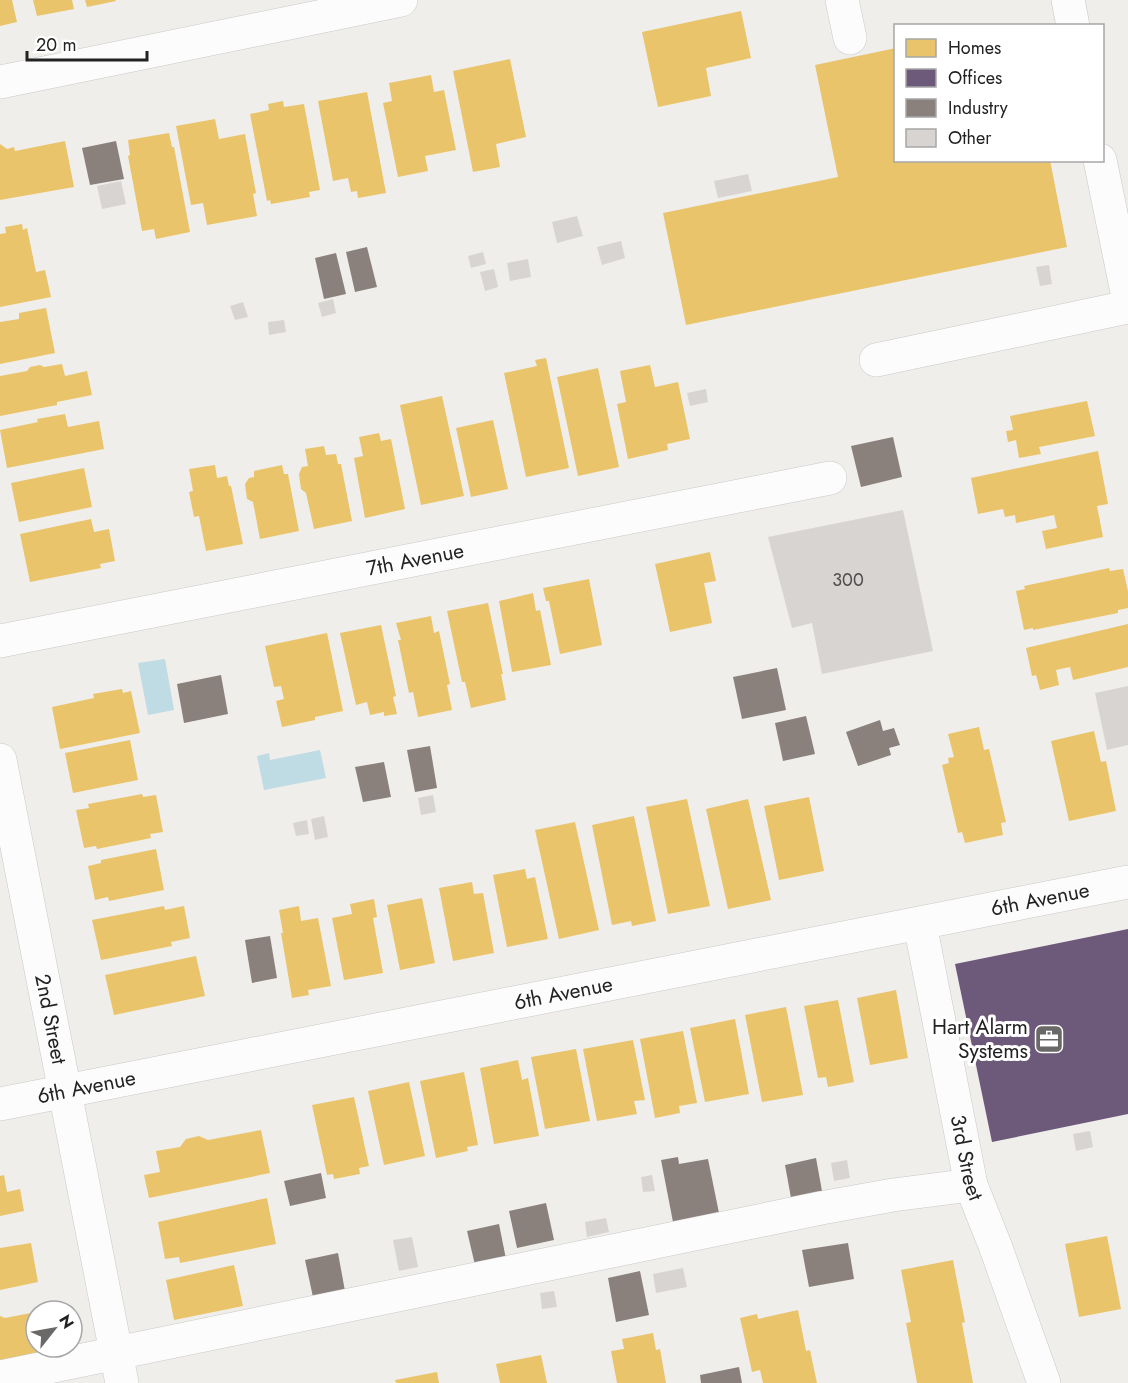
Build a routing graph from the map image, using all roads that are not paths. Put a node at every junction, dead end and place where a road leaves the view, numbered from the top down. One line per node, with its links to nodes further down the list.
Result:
1 (401, 0): 6 (street)
2 (842, 0): 5 (street)
3 (1068, 0): 4 (street)
4 (1073, 24)
5 (850, 38)
6 (0, 82)
7 (1100, 162): 8 (street)
8 (1128, 297)
9 (1128, 307): 10 (street)
10 (876, 360)
11 (830, 478): 12 (street, 7th Avenue)
12 (0, 640)
13 (0, 760): 16 (street, 2nd Street)
14 (1128, 882): 15 (street, 6th Avenue)
15 (920, 924): 16 (street, 6th Avenue); 18 (street, 3rd Street)
16 (65, 1091): 17 (street, 6th Avenue); 19 (street, 2nd Street)
17 (0, 1104)
18 (971, 1185): 19 (street); 21 (street, 3rd Street)
19 (119, 1368): 20 (street)
20 (0, 1377)
21 (1044, 1383)

